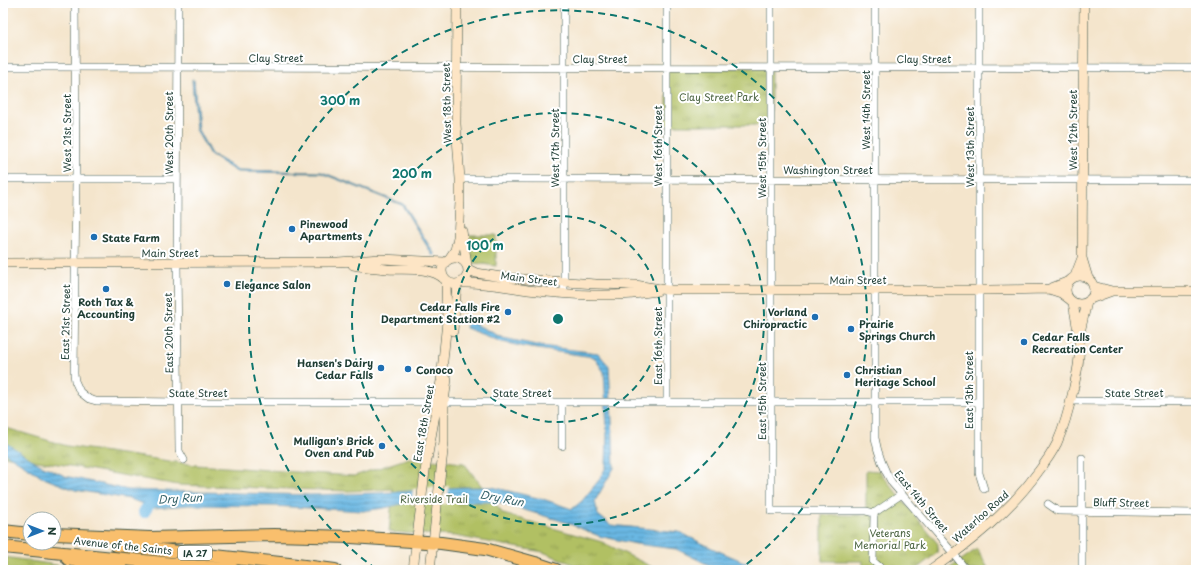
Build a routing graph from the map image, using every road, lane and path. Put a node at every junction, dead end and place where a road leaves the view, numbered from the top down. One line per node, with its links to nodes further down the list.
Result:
1 (75, 3): 11 (street, West 21st Street)
2 (178, 3): 12 (street, West 20th Street)
3 (457, 3): 13 (main road, West 18th Street)
4 (564, 3): 14 (street, West 17th Street)
5 (667, 3): 15 (street, West 16th Street)
6 (771, 3): 16 (street, West 15th Street)
7 (875, 3): 17 (street, West 14th Street)
8 (979, 3): 18 (street, West 13th Street)
9 (1084, 3): 19 (main road, West 12th Street)
10 (3, 67): 11 (street, Clay Street)
11 (76, 67): 12 (street, Clay Street); 22 (street, West 21st Street)
12 (178, 67): 13 (street, Clay Street); 23 (street, West 20th Street)
13 (457, 68): 14 (street, Clay Street); 24 (main road, West 18th Street)
14 (564, 68): 15 (street, Clay Street); 25 (street, West 17th Street)
15 (667, 68): 16 (street, Clay Street); 26 (street, West 16th Street)
16 (771, 68): 17 (street, Clay Street); 27 (street, West 15th Street)
17 (875, 68): 18 (street, Clay Street); 28 (street, West 14th Street)
18 (979, 68): 19 (street, Clay Street); 29 (street, West 13th Street)
19 (1084, 68): 20 (street, Clay Street); 30 (main road, West 12th Street)
20 (1196, 68)
21 (3, 179): 22 (street)
22 (76, 179): 23 (street); 37 (street, West 21st Street)
23 (178, 179): 38 (street, West 20th Street)
24 (460, 179): 25 (street, Washington Street); 32 (main road, West 18th Street)
25 (564, 179): 26 (street, Washington Street); 42 (street, West 17th Street)
26 (667, 179): 27 (street, Washington Street); 46 (street, West 16th Street)
27 (770, 179): 28 (street, Washington Street); 47 (street, West 15th Street)
28 (874, 179): 29 (street, Washington Street); 48 (street, West 14th Street)
29 (979, 179): 30 (street, Washington Street); 49 (street, West 13th Street)
30 (1083, 179): 31 (street, Washington Street); 33 (main road, West 12th Street)
31 (1196, 180)
32 (460, 202): 34 (main road, West 18th Street); 39 (main road, West 18th Street)
33 (1082, 258): 40 (main road, West 12th Street); 43 (main road, West 12th Street)
34 (447, 261): 35 (main road, Main Street); 39 (main road); 41 (main road)
35 (338, 262): 38 (main road, Main Street); 41 (main road, Main Street)
36 (3, 263): 37 (main road, Main Street)
37 (76, 263): 38 (main road, Main Street); 56 (street, East 21st Street)
38 (177, 263): 58 (street, East 20th Street)
39 (468, 267): 42 (main road, Main Street); 44 (main road)
40 (1071, 279): 43 (main road); 45 (main road, Main Street); 53 (main road)
41 (445, 280): 44 (main road); 59 (main road, East 18th Street)
42 (564, 281): 46 (main road, Main Street); 52 (street, West 17th Street)
43 (1091, 282): 50 (main road); 54 (main road)
44 (459, 284): 52 (main road, Main Street); 59 (main road, East 18th Street)
45 (1049, 289): 49 (main road, Main Street); 53 (main road, Main Street)
46 (667, 290): 47 (main road, Main Street); 52 (main road, Main Street); 61 (street, East 16th Street)
47 (770, 290): 48 (main road, Main Street); 62 (street, East 15th Street)
48 (874, 290): 49 (main road, Main Street); 63 (street, East 14th Street)
49 (978, 290): 64 (street, East 13th Street)
50 (1112, 291): 51 (main road); 54 (main road)
51 (1196, 291)
52 (564, 293)
53 (1071, 301): 54 (main road); 55 (main road, Waterloo Road)
54 (1089, 301): 55 (main road, Waterloo Road)
55 (1079, 337): 57 (main road, Waterloo Road)
56 (76, 381): 58 (street, State Street)
57 (1071, 401): 65 (street, State Street); 82 (main road, Waterloo Road)
58 (179, 402): 59 (street, State Street); 68 (street, East 20th Street)
59 (440, 402): 60 (street, State Street); 79 (main road, East 18th Street); 80 (main road, East 18th Street)
60 (562, 402): 61 (street, State Street); 66 (street)
61 (667, 402): 62 (street, State Street)
62 (771, 402): 63 (street, State Street); 73 (street, East 15th Street)
63 (875, 402): 64 (street, State Street); 70 (street, East 14th Street)
64 (978, 402): 69 (street, East 13th Street)
65 (1196, 402)
66 (562, 446)
67 (1082, 458): 72 (street)
68 (184, 460)
69 (984, 489)
70 (902, 494): 73 (street); 82 (street, East 14th Street)
71 (1048, 504): 72 (street, Bluff Street)
72 (1082, 511): 74 (street, Bluff Street); 92 (street)
73 (874, 513): 83 (street)
74 (1196, 513)
75 (3, 532): 76 (highway)
76 (22, 534)
77 (62, 534): 79 (highway)
78 (62, 538): 86 (highway, Avenue of the Saints / IA 27)
79 (416, 542): 80 (highway); 87 (main road, East 18th Street)
80 (433, 543): 88 (main road, East 18th Street); 89 (highway)
81 (5, 547): 84 (highway); 85 (highway, Avenue of the Saints / IA 27)
82 (954, 554): 90 (main road, Waterloo Road); 91 (street, East 14th Street)
83 (882, 569)
84 (122, 570)
85 (234, 570)
86 (335, 570)
87 (413, 570)
88 (430, 570)
89 (556, 570)
90 (931, 570)
91 (966, 570)
92 (1082, 570)

